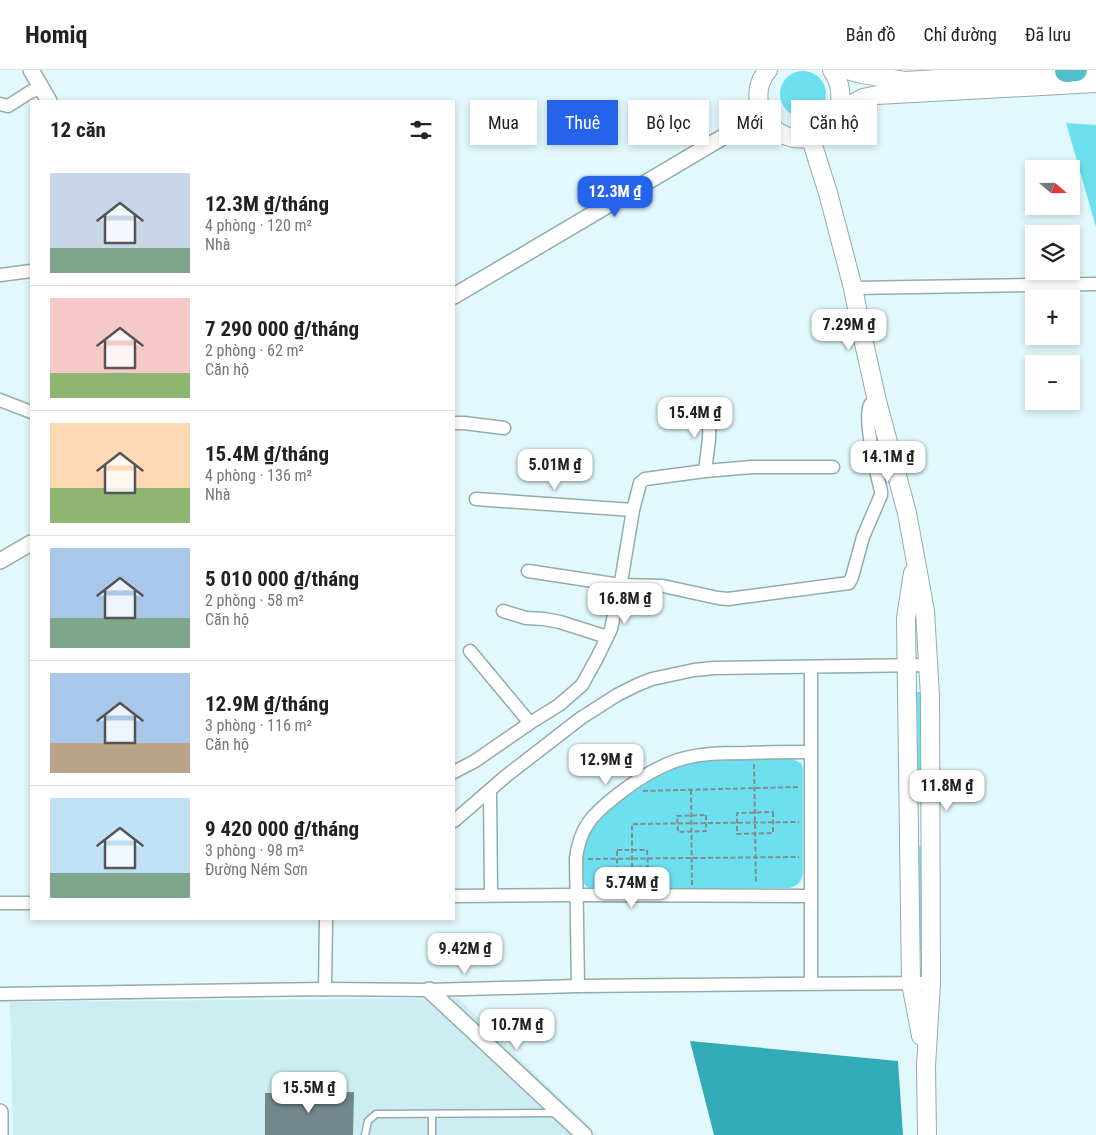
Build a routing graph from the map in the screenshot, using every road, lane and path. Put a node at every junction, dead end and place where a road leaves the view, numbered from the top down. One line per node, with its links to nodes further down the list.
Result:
1 (31, 70): 8 (street)
2 (768, 70): 9 (main road)
3 (832, 70): 10 (main road)
4 (847, 70): 6 (main road)
5 (1092, 70): 6 (main road)
6 (1071, 71)
7 (1096, 83): 11 (main road)
8 (45, 95): 12 (street)
9 (759, 100)
10 (840, 100)
11 (859, 100)
12 (0, 104)
13 (719, 139): 19 (street)
14 (813, 145): 18 (main road)
15 (30, 271): 16 (street)
16 (0, 275)
17 (1096, 284): 18 (street)
18 (853, 288): 21 (main road)
19 (455, 295)
20 (0, 400): 23 (street)
21 (877, 401): 28 (main road); 30 (street)
22 (710, 409): 27 (street)
23 (30, 412)
24 (455, 424): 25 (street)
25 (504, 428)
26 (833, 467): 27 (street)
27 (705, 471): 31 (street)
28 (902, 495): 30 (street); 33 (main road)
29 (476, 499): 31 (street)
30 (880, 499): 36 (street)
31 (633, 510): 36 (street)
32 (30, 544): 34 (street)
33 (915, 560): 40 (main road); 41 (main road)
34 (0, 561)
35 (528, 571): 36 (street)
36 (620, 585): 38 (street)
37 (503, 611): 38 (street)
38 (606, 637): 43 (street)
39 (470, 651): 43 (street)
40 (928, 664): 41 (street); 63 (main road)
41 (907, 665): 42 (street); 62 (main road)
42 (811, 667): 44 (street); 51 (street)
43 (530, 723): 46 (street)
44 (810, 752): 78 (street); 81 (street)
45 (754, 762): 48 (path)
46 (455, 771)
47 (798, 787): 48 (path)
48 (754, 788): 49 (path); 52 (path)
49 (690, 790): 50 (path); 53 (path)
50 (637, 791)
51 (490, 792): 54 (street); 80 (street)
52 (755, 813): 55 (path); 58 (path); 59 (path)
53 (691, 816): 57 (path); 60 (path); 61 (path)
54 (455, 820)
55 (773, 822): 56 (path); 59 (path); 65 (path)
56 (799, 822)
57 (706, 823): 58 (path); 61 (path); 64 (path)
58 (737, 823): 59 (path); 65 (path)
59 (755, 823): 65 (path)
60 (677, 824): 61 (path); 64 (path); 66 (path)
61 (691, 824): 64 (path)
62 (909, 826): 63 (main road); 86 (main road)
63 (930, 826): 87 (main road)
64 (691, 831): 69 (path)
65 (755, 833): 67 (path)
66 (632, 850): 70 (path); 71 (path); 72 (path)
67 (756, 857): 68 (path); 69 (path); 76 (path)
68 (800, 857)
69 (691, 858): 72 (path); 75 (path)
70 (617, 859): 71 (path); 73 (path); 74 (path)
71 (632, 859): 72 (path); 74 (path)
72 (647, 859): 74 (path)
73 (584, 860)
74 (632, 868): 77 (path)
75 (692, 886)
76 (756, 886)
77 (632, 887)
78 (576, 895): 80 (street); 81 (street); 88 (street)
79 (455, 896): 80 (street)
80 (490, 896)
81 (811, 896): 85 (street)
82 (0, 903): 83 (street)
83 (30, 903)
84 (326, 920): 89 (street)
85 (812, 983): 86 (street); 88 (street)
86 (911, 983): 87 (street); 92 (main road)
87 (931, 983): 92 (main road)
88 (578, 986): 90 (street)
89 (325, 989): 90 (street); 91 (street)
90 (429, 990): 94 (street)
91 (0, 994)
92 (926, 1066): 101 (main road)
93 (0, 1112): 96 (street)
94 (560, 1113): 95 (lane); 100 (street)
95 (432, 1114): 98 (lane); 99 (lane)
96 (0, 1116): 97 (street)
97 (0, 1135)
98 (365, 1135)
99 (432, 1135)
100 (584, 1135)
101 (927, 1135)

